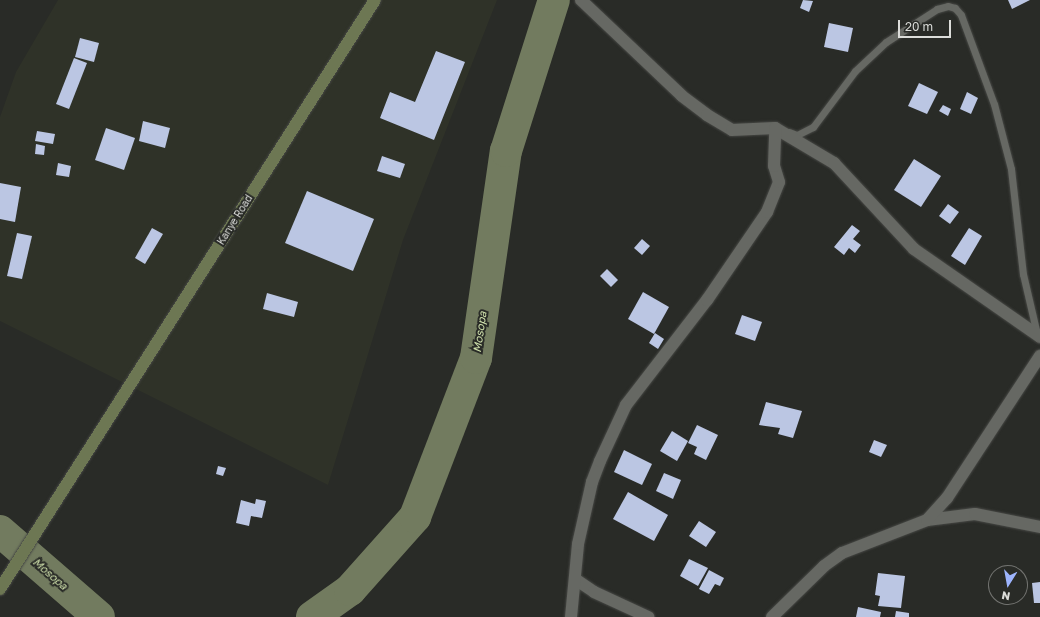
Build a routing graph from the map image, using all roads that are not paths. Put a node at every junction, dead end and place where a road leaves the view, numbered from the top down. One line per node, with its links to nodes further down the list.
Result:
1 (375, 0): 9 (main road, Kanye Road)
2 (581, 0): 3 (street)
3 (775, 128): 4 (street); 4 (lane); 8 (street)
4 (1039, 336)
5 (1040, 356): 6 (street)
6 (927, 520): 7 (street); 12 (street)
7 (1040, 527)
8 (575, 580): 10 (street); 11 (street)
9 (0, 589)
10 (571, 617)
11 (648, 617)
12 (772, 617)

